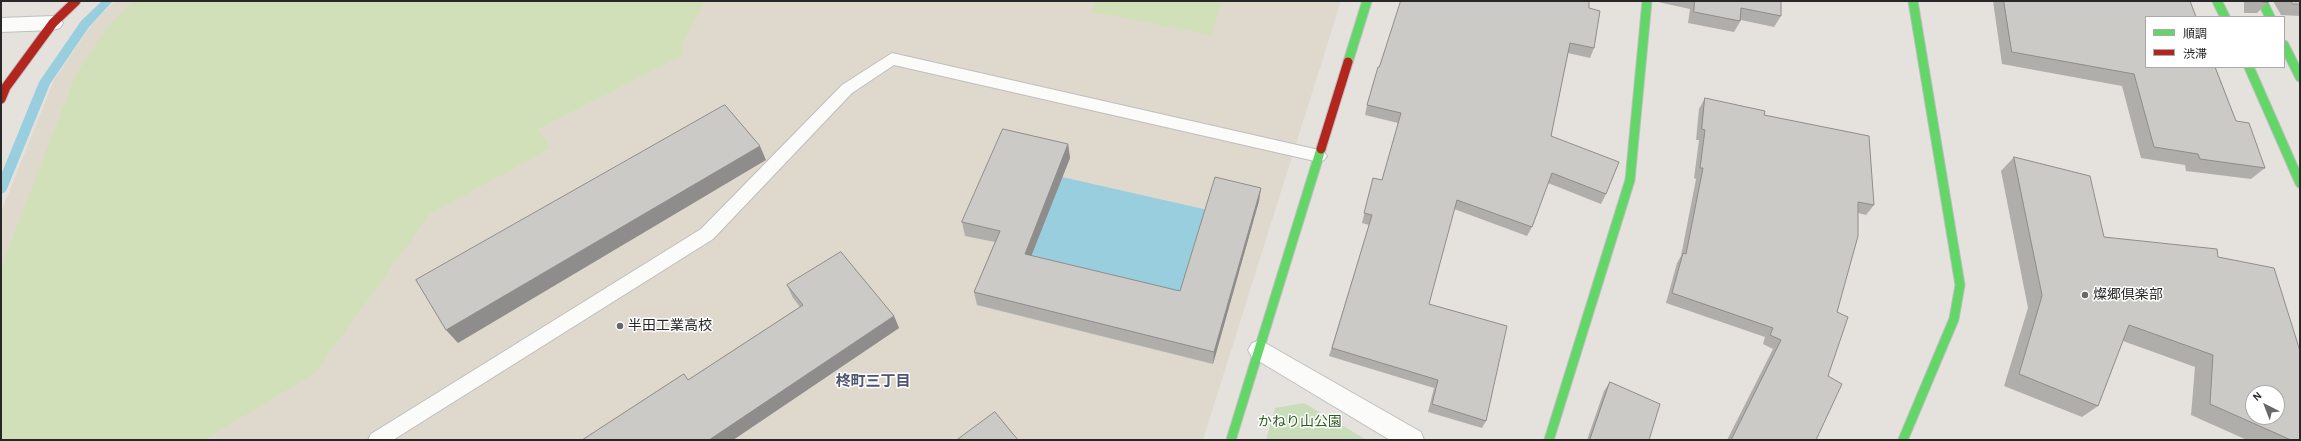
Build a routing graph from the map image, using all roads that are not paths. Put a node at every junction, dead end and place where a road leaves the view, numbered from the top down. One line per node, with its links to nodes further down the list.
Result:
1 (76, 1): 9 (street)
2 (1367, 1): 15 (street)
3 (1647, 1): 21 (street)
4 (1913, 1): 22 (street)
5 (2217, 1): 7 (street)
6 (2262, 1): 8 (street)
7 (2224, 16)
8 (2270, 16)
9 (54, 23): 10 (street); 14 (street)
10 (1, 25)
11 (2285, 47): 13 (street)
12 (2249, 68): 16 (street)
13 (2300, 77)
14 (1, 99)
15 (1319, 156): 17 (street); 18 (lane)
16 (2300, 183)
17 (1260, 350): 19 (street); 20 (street)
18 (377, 440)
19 (1232, 440)
20 (1412, 440)
21 (1549, 440)
22 (1903, 440)

